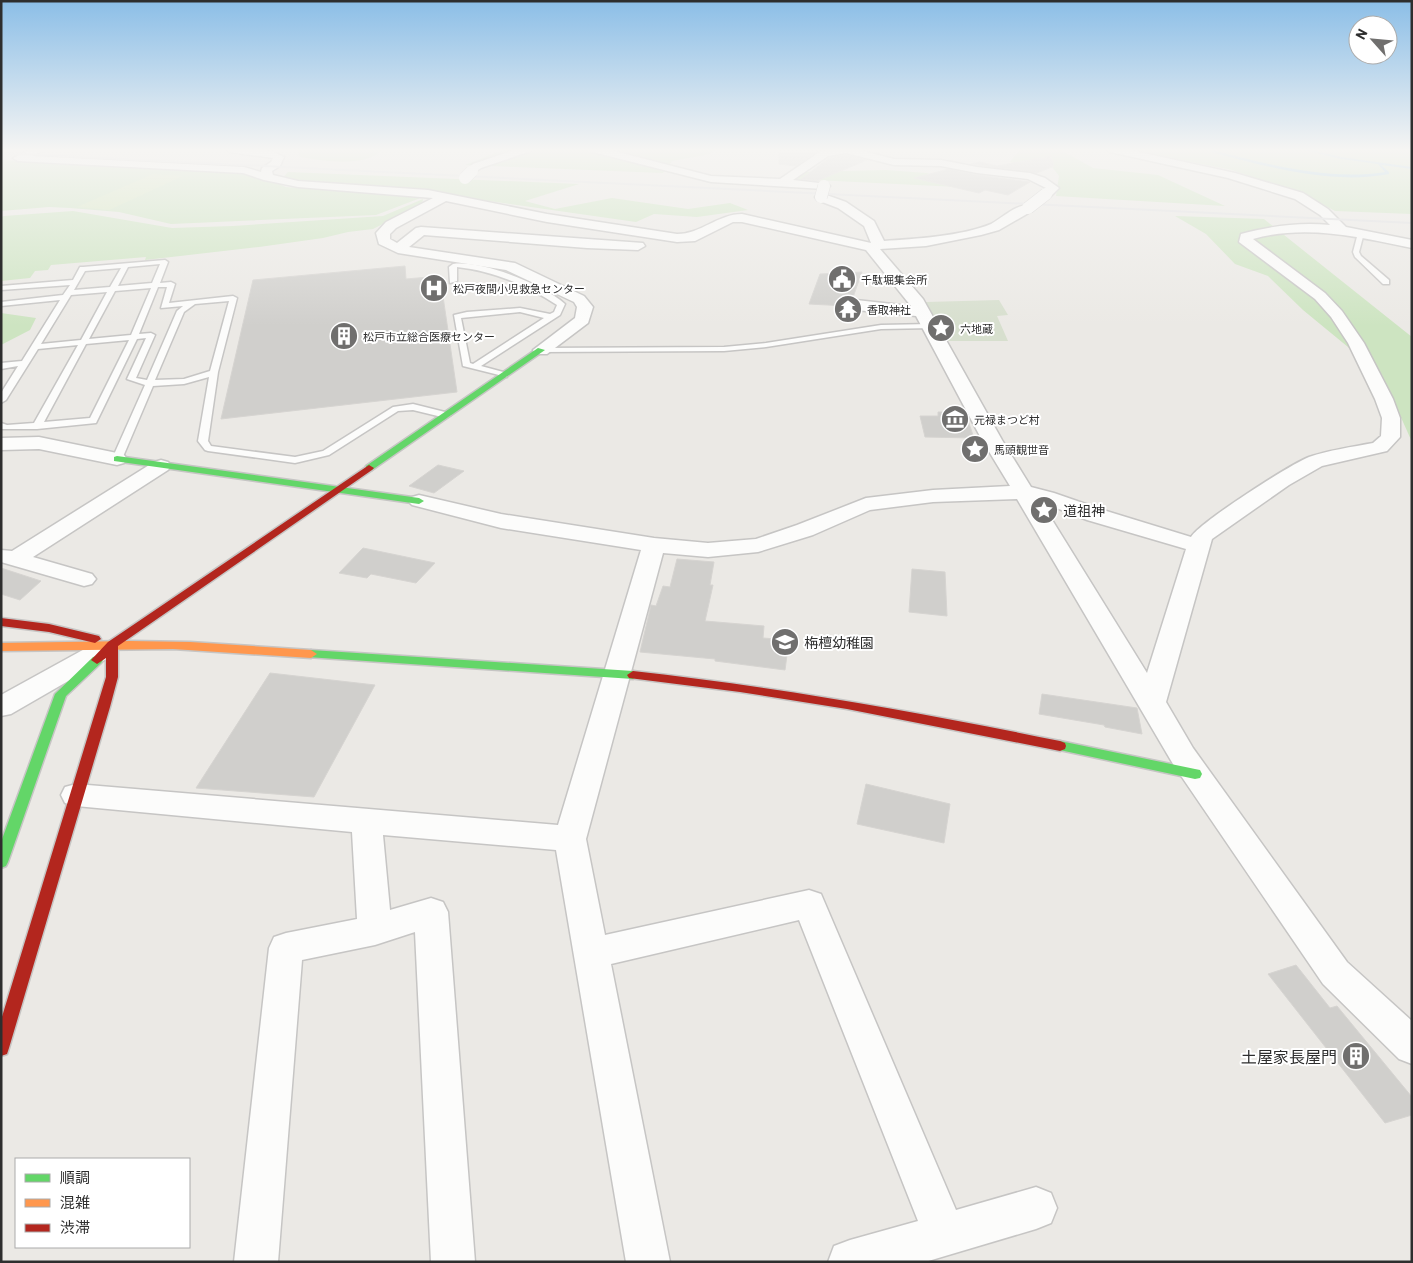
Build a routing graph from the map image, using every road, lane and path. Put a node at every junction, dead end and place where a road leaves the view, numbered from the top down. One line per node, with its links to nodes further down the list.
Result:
1 (424, 208): 13 (street)
2 (504, 208): 6 (street)
3 (846, 208): 12 (street)
4 (1028, 208): 12 (street, bridge)
5 (1318, 208): 7 (street)
6 (546, 218): 9 (street); 10 (street)
7 (1341, 229): 8 (street); 49 (street)
8 (1360, 234): 11 (street); 17 (lane)
9 (515, 238): 10 (street); 13 (street)
10 (690, 238): 12 (street)
11 (1412, 244)
12 (875, 246): 26 (street)
13 (398, 249): 30 (street)
14 (126, 265): 16 (lane); 18 (lane); 20 (lane)
15 (453, 281): 25 (lane)
16 (74, 282): 19 (lane); 21 (lane)
17 (1386, 282)
18 (155, 286): 20 (lane); 22 (lane); 27 (lane)
19 (1, 288)
20 (112, 289): 21 (lane); 28 (lane)
21 (68, 295): 23 (lane); 29 (lane)
22 (193, 302): 34 (lane); 36 (lane)
23 (1, 304)
24 (856, 305): 26 (street)
25 (551, 317): 33 (lane); 33 (lane)
26 (927, 319): 30 (lane); 46 (street)
27 (134, 336): 28 (lane); 36 (lane); 41 (lane)
28 (85, 342): 29 (lane); 41 (lane)
29 (35, 347): 31 (lane)
30 (541, 350): 35 (street)
31 (24, 363): 32 (lane); 37 (lane)
32 (1, 366)
33 (474, 367): 35 (lane)
34 (214, 372): 36 (lane); 39 (lane)
35 (504, 375): 39 (street)
36 (149, 384): 43 (lane)
37 (6, 386): 38 (lane)
38 (1, 400)
39 (446, 415): 45 (street)
40 (1, 426): 41 (lane)
41 (37, 426)
42 (1, 444): 43 (street)
43 (117, 460): 44 (street)
44 (161, 466): 45 (street); 50 (street)
45 (337, 490): 47 (street); 53 (street)
46 (1024, 492): 48 (street); 49 (street); 56 (street)
47 (419, 501): 48 (street)
48 (654, 545): 55 (street)
49 (1198, 546): 56 (street)
50 (8, 557): 51 (street)
51 (84, 579)
52 (1, 622): 53 (street)
53 (112, 645): 54 (street); 55 (street); 57 (street); 59 (street); 62 (street)
54 (1, 647)
55 (616, 673): 58 (street); 61 (street)
56 (1152, 702): 58 (street)
57 (1, 707)
58 (1195, 774): 65 (street)
59 (76, 795): 60 (street); 66 (street)
60 (367, 822): 61 (street); 63 (street)
61 (570, 839): 64 (street)
62 (1, 862)
63 (375, 930): 69 (street); 70 (street)
64 (591, 953): 68 (street); 71 (street)
65 (1412, 1046)
66 (1, 1048)
67 (1036, 1208): 68 (street)
68 (945, 1235): 72 (street)
69 (256, 1262)
70 (453, 1262)
71 (648, 1262)
72 (850, 1262)

